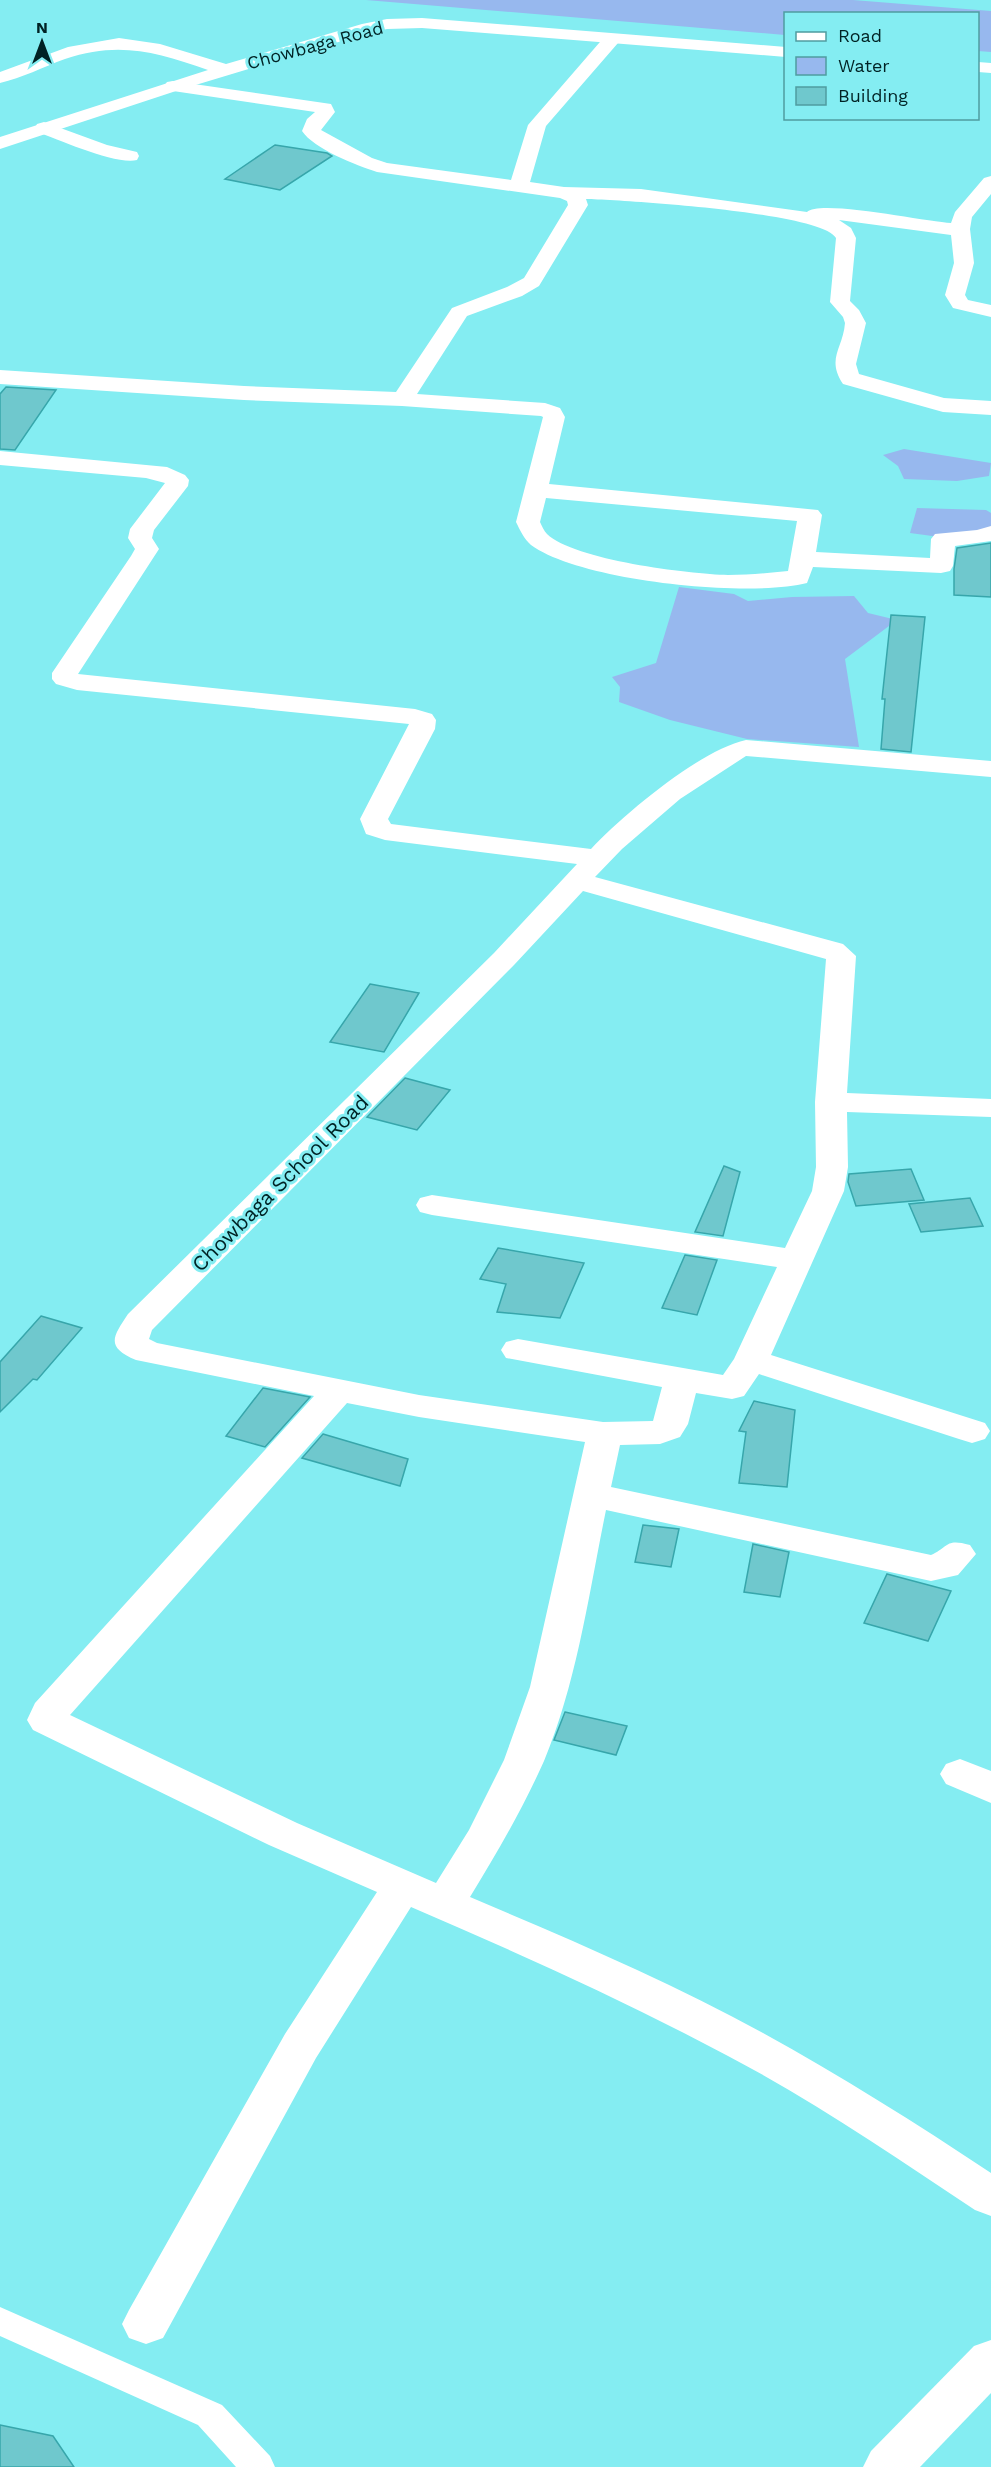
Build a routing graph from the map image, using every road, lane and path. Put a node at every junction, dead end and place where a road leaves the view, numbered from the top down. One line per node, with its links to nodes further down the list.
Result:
1 (612, 39): 2 (street, Chowbaga Road); 3 (street, Chowbaga Road); 10 (street)
2 (784, 52)
3 (226, 70): 4 (street); 5 (street, Chowbaga Road)
4 (0, 78)
5 (173, 86): 6 (street, Chowbaga Road); 10 (street)
6 (44, 128): 7 (street, Chowbaga Road); 8 (street)
7 (0, 143)
8 (130, 156)
9 (991, 182): 13 (street)
10 (519, 187): 11 (street)
11 (564, 193): 12 (street); 16 (street)
12 (779, 213): 13 (street); 17 (street)
13 (960, 229): 14 (street)
14 (991, 311)
15 (0, 377): 16 (street)
16 (402, 399): 19 (street)
17 (991, 408)
18 (0, 458): 23 (street)
19 (536, 490): 21 (street); 21 (street)
20 (985, 535): 21 (street)
21 (803, 559)
22 (991, 769): 23 (street, Chowbaga School Road)
23 (597, 858): 24 (street, Chowbaga School Road)
24 (576, 881): 25 (street); 32 (street, Chowbaga School Road)
25 (831, 1102): 26 (street); 28 (street)
26 (991, 1108)
27 (432, 1205): 28 (street)
28 (797, 1260): 30 (street)
29 (518, 1350): 31 (street)
30 (751, 1360): 31 (street); 33 (street)
31 (682, 1378): 34 (street, Chowbaga School Road)
32 (338, 1391): 34 (street, Chowbaga School Road); 37 (street)
33 (972, 1431)
34 (599, 1434): 35 (street)
35 (590, 1494): 36 (street); 38 (street)
36 (957, 1554)
37 (403, 1886): 38 (street); 41 (street)
38 (446, 1902): 39 (street)
39 (991, 2197)
40 (0, 2322): 43 (lane)
41 (147, 2324)
42 (991, 2361): 44 (street)
43 (258, 2467)
44 (888, 2467)

